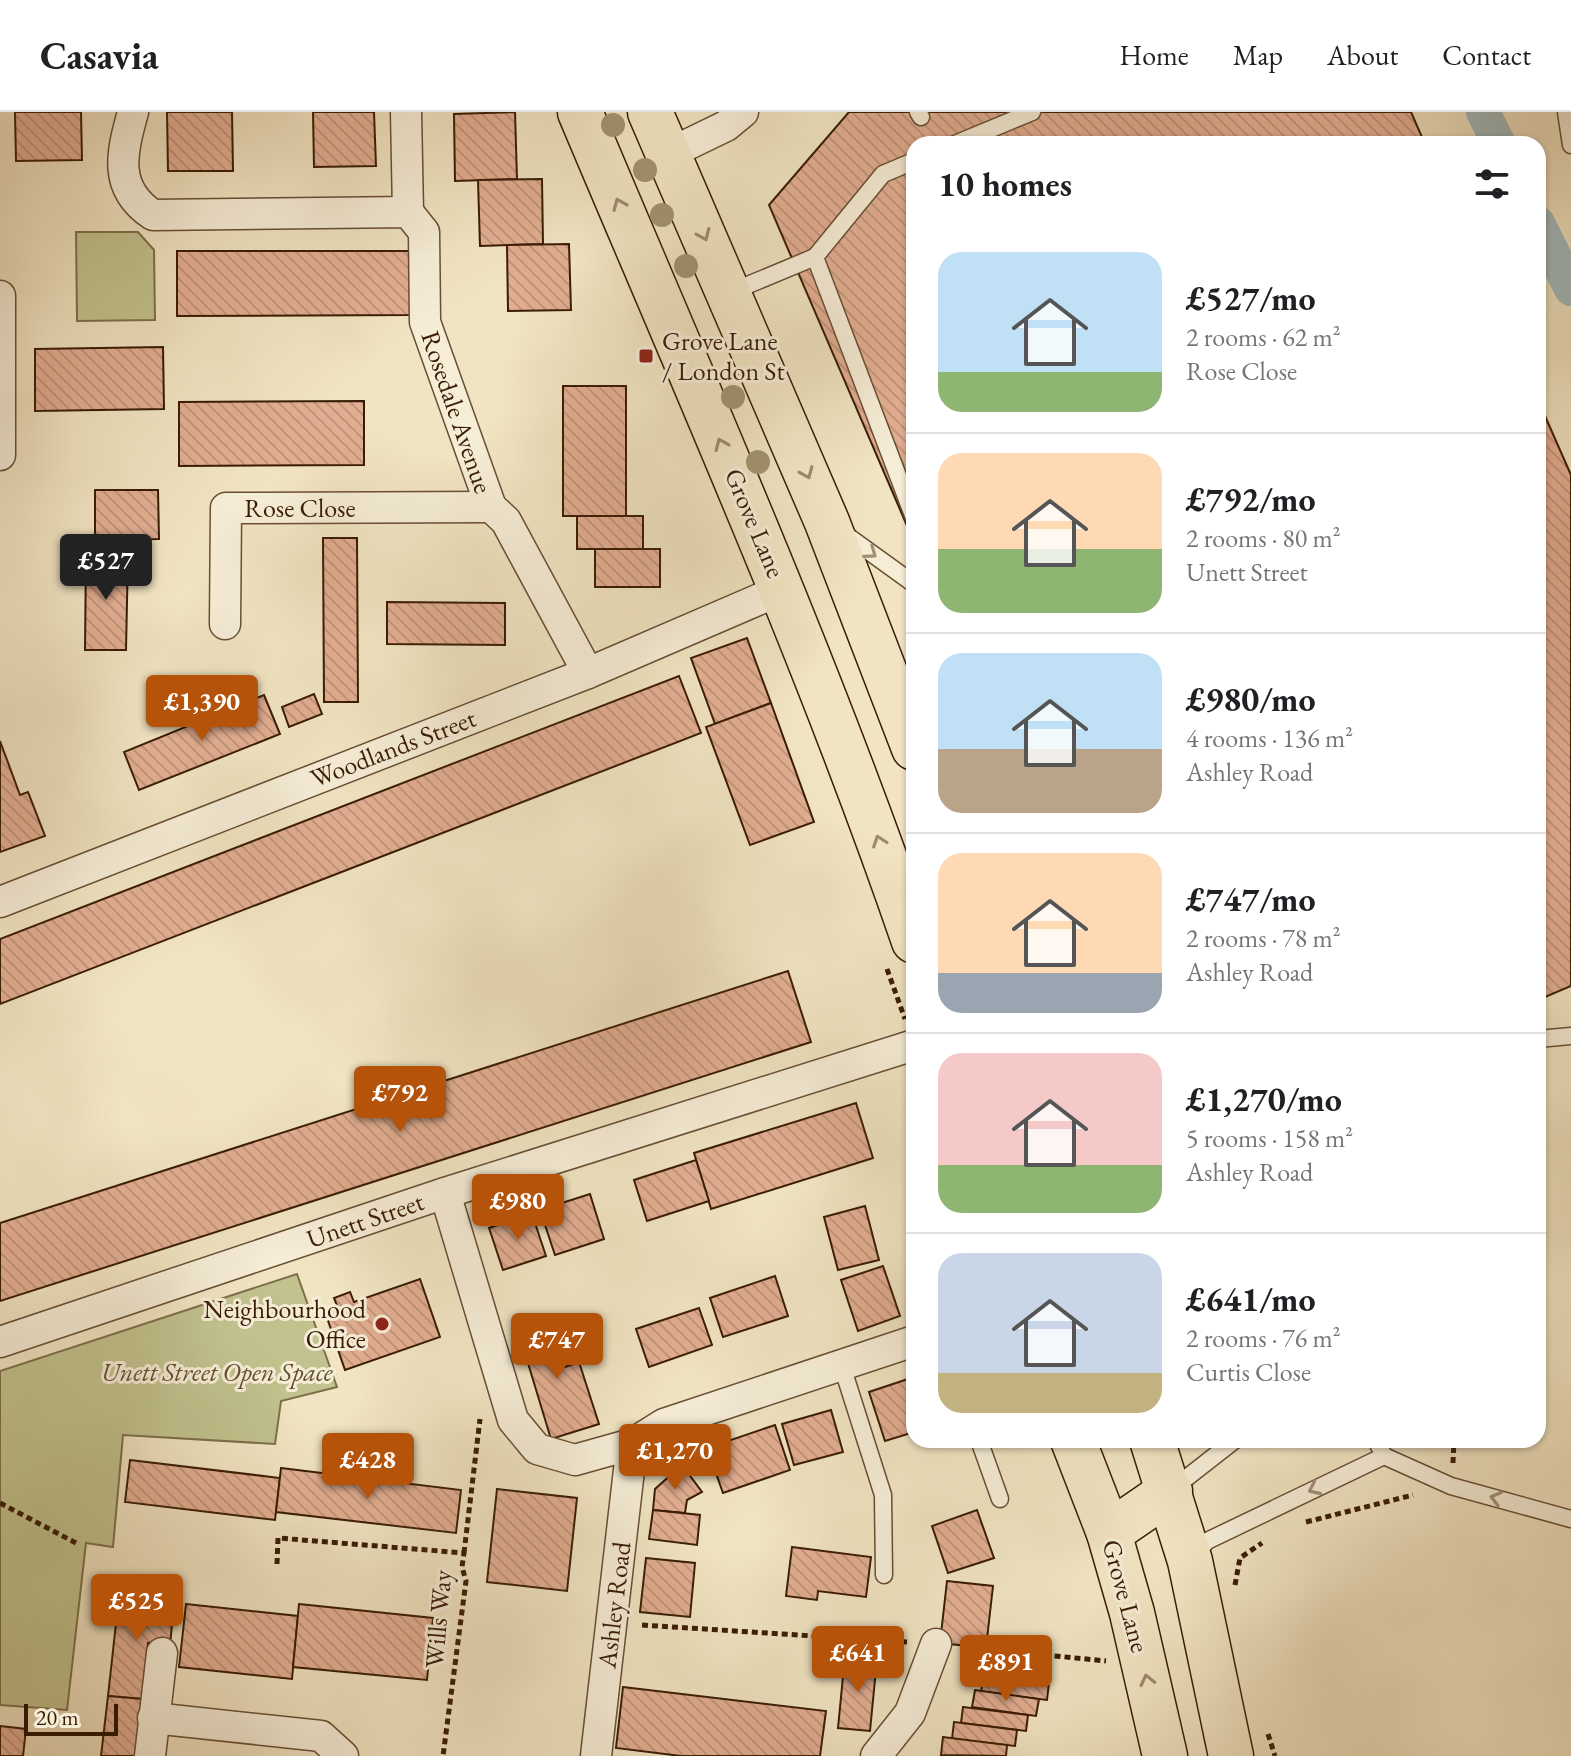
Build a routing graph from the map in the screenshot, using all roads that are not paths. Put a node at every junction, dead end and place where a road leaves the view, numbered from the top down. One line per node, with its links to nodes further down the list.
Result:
1 (133, 112): 12 (street)
2 (406, 112): 12 (street)
3 (580, 112): 21 (main road, Grove Lane, one-way to 3)
4 (650, 112): 10 (main road)
5 (743, 112): 10 (street)
6 (1032, 112): 8 (lane)
7 (1566, 112): 9 (lane)
8 (974, 136)
9 (1571, 145)
10 (668, 154): 14 (main road, one-way to 14)
11 (906, 164): 13 (lane)
12 (408, 212): 18 (street, Rosedale Avenue)
13 (815, 257): 14 (lane); 17 (lane)
14 (729, 293): 19 (main road, one-way to 19)
15 (0, 296): 16 (street)
16 (0, 455)
17 (906, 497)
18 (491, 507): 22 (street, Rose Close); 23 (street, Rosedale Avenue)
19 (827, 522): 20 (lane, one-way to 20); 24 (main road)
20 (906, 578)
21 (783, 589): 23 (street, Woodlands Street); 26 (main road, Grove Lane, one-way to 21)
22 (225, 624)
23 (588, 673): 25 (street, Woodlands Street)
24 (906, 727)
25 (0, 902)
26 (906, 918)
27 (1571, 1036): 28 (lane)
28 (1546, 1038)
29 (906, 1048): 30 (street, Unett Street)
30 (445, 1193): 31 (street, Unett Street); 34 (street)
31 (0, 1342)
32 (906, 1343): 33 (street)
33 (841, 1363): 34 (street); 46 (lane)
34 (632, 1444): 52 (street, Ashley Road)
35 (982, 1448): 42 (lane)
36 (1076, 1448): 44 (main road, Grove Lane)
37 (1155, 1448): 41 (main road)
38 (1225, 1448): 41 (lane)
39 (1380, 1448): 40 (lane)
40 (1384, 1456): 43 (lane, one-way to 40); 45 (lane, one-way to 45)
41 (1170, 1491): 44 (main road); 45 (main road)
42 (1000, 1499)
43 (1571, 1519)
44 (1109, 1533): 54 (main road, Grove Lane, one-way to 44)
45 (1190, 1561): 55 (main road)
46 (884, 1575)
47 (936, 1644): 53 (street)
48 (162, 1653): 49 (street)
49 (153, 1718): 50 (street); 51 (street)
50 (150, 1756)
51 (343, 1756)
52 (596, 1756)
53 (876, 1756)
54 (1165, 1756)
55 (1231, 1756)

